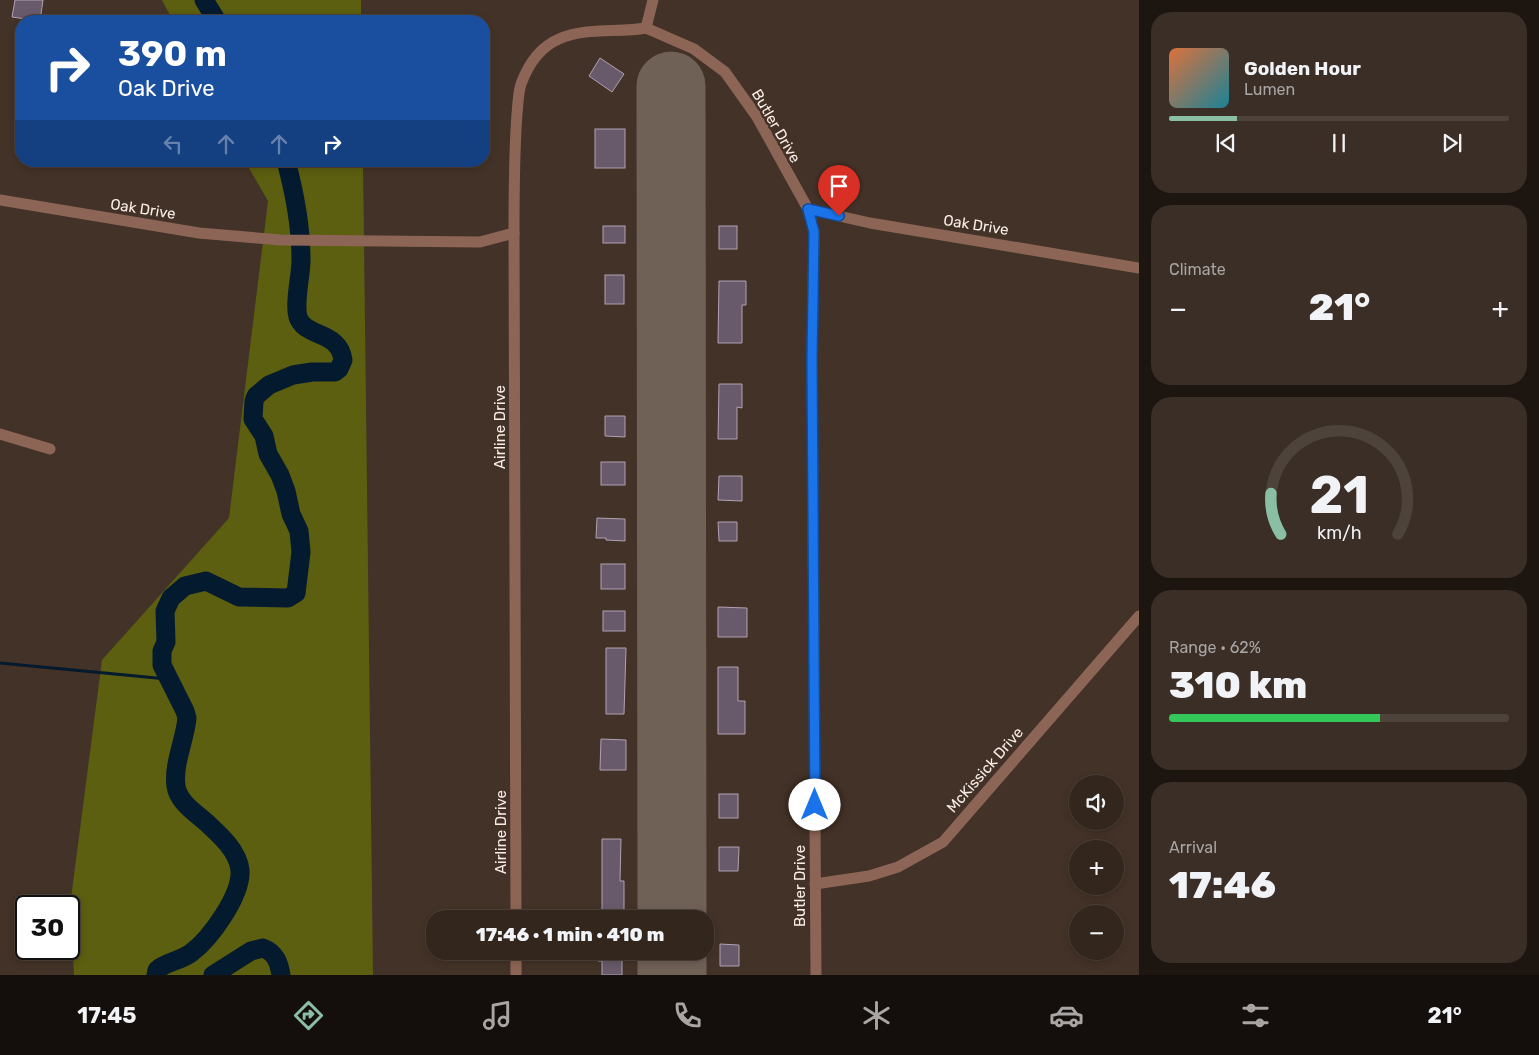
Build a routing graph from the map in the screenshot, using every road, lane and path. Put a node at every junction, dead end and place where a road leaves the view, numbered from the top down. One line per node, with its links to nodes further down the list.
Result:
1 (652, 0): 2 (street)
2 (646, 28): 4 (street, Butler Drive); 5 (street, Airline Drive)
3 (0, 200): 5 (street, Oak Drive)
4 (808, 209): 6 (street, Oak Drive); 10 (street, Butler Drive)
5 (514, 233): 11 (street, Airline Drive)
6 (1139, 268)
7 (0, 434): 8 (street)
8 (50, 449)
9 (1139, 616): 10 (street, McKissick Drive)
10 (815, 884): 14 (street, Butler Drive)
11 (516, 910)
12 (516, 960): 13 (street)
13 (516, 975)
14 (816, 975)

